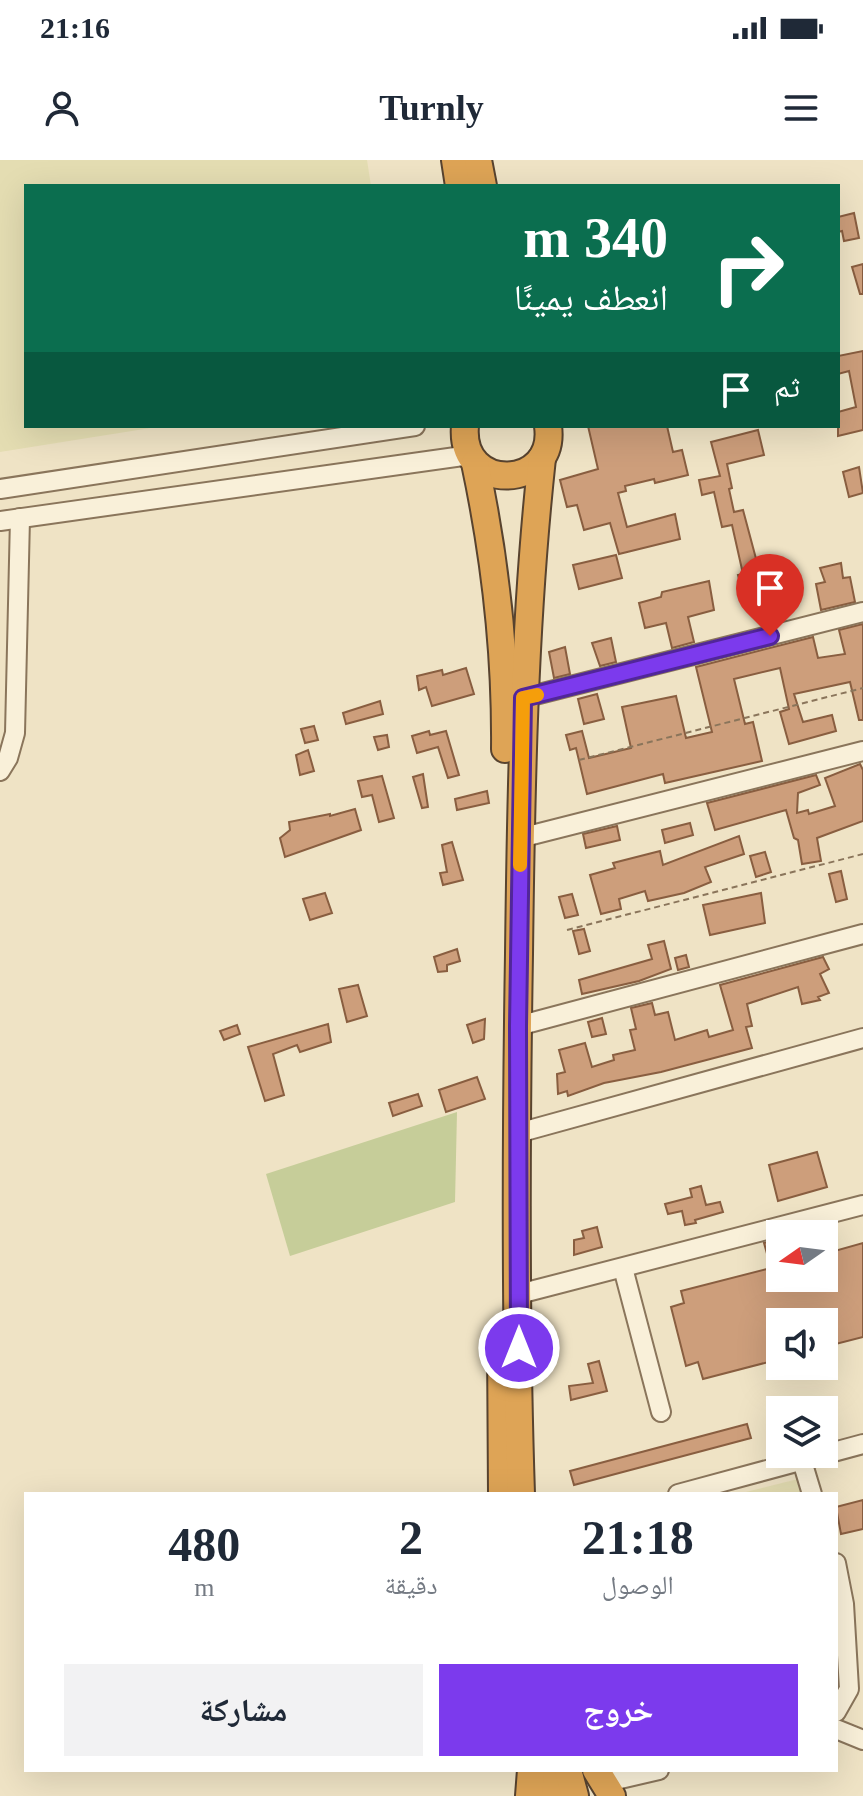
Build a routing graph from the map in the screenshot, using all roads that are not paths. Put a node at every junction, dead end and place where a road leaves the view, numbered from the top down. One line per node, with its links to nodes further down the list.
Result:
1 (455, 160): 3 (highway)
2 (478, 160): 4 (highway)
3 (459, 184)
4 (483, 184)
5 (402, 428): 10 (street)
6 (465, 428): 9 (highway)
7 (548, 428): 8 (highway)
8 (542, 458): 9 (highway); 14 (highway)
9 (472, 459): 11 (street); 30 (highway)
10 (0, 489)
11 (20, 518): 12 (street); 16 (street)
12 (0, 521)
13 (863, 612): 14 (street)
14 (523, 698): 17 (highway)
15 (863, 751): 17 (street)
16 (0, 771)
17 (520, 838): 19 (highway)
18 (863, 934): 19 (street)
19 (518, 1026): 21 (highway)
20 (863, 1038): 21 (street)
21 (518, 1133): 24 (highway)
22 (863, 1205): 23 (street)
23 (623, 1268): 24 (street); 25 (street)
24 (519, 1294): 31 (highway)
25 (661, 1412)
26 (863, 1444): 27 (street)
27 (838, 1451)
28 (776, 1468): 32 (street)
29 (804, 1468): 33 (street)
30 (502, 1492)
31 (521, 1492)
32 (686, 1492)
33 (811, 1492)
34 (838, 1573): 35 (street)
35 (856, 1685): 36 (street)
36 (838, 1709)
37 (838, 1730): 38 (street)
38 (863, 1740)
39 (531, 1772): 44 (highway)
40 (546, 1772): 45 (highway)
41 (569, 1772): 46 (highway)
42 (651, 1772): 43 (street)
43 (604, 1783)
44 (529, 1796)
45 (552, 1796)
46 (575, 1796)

